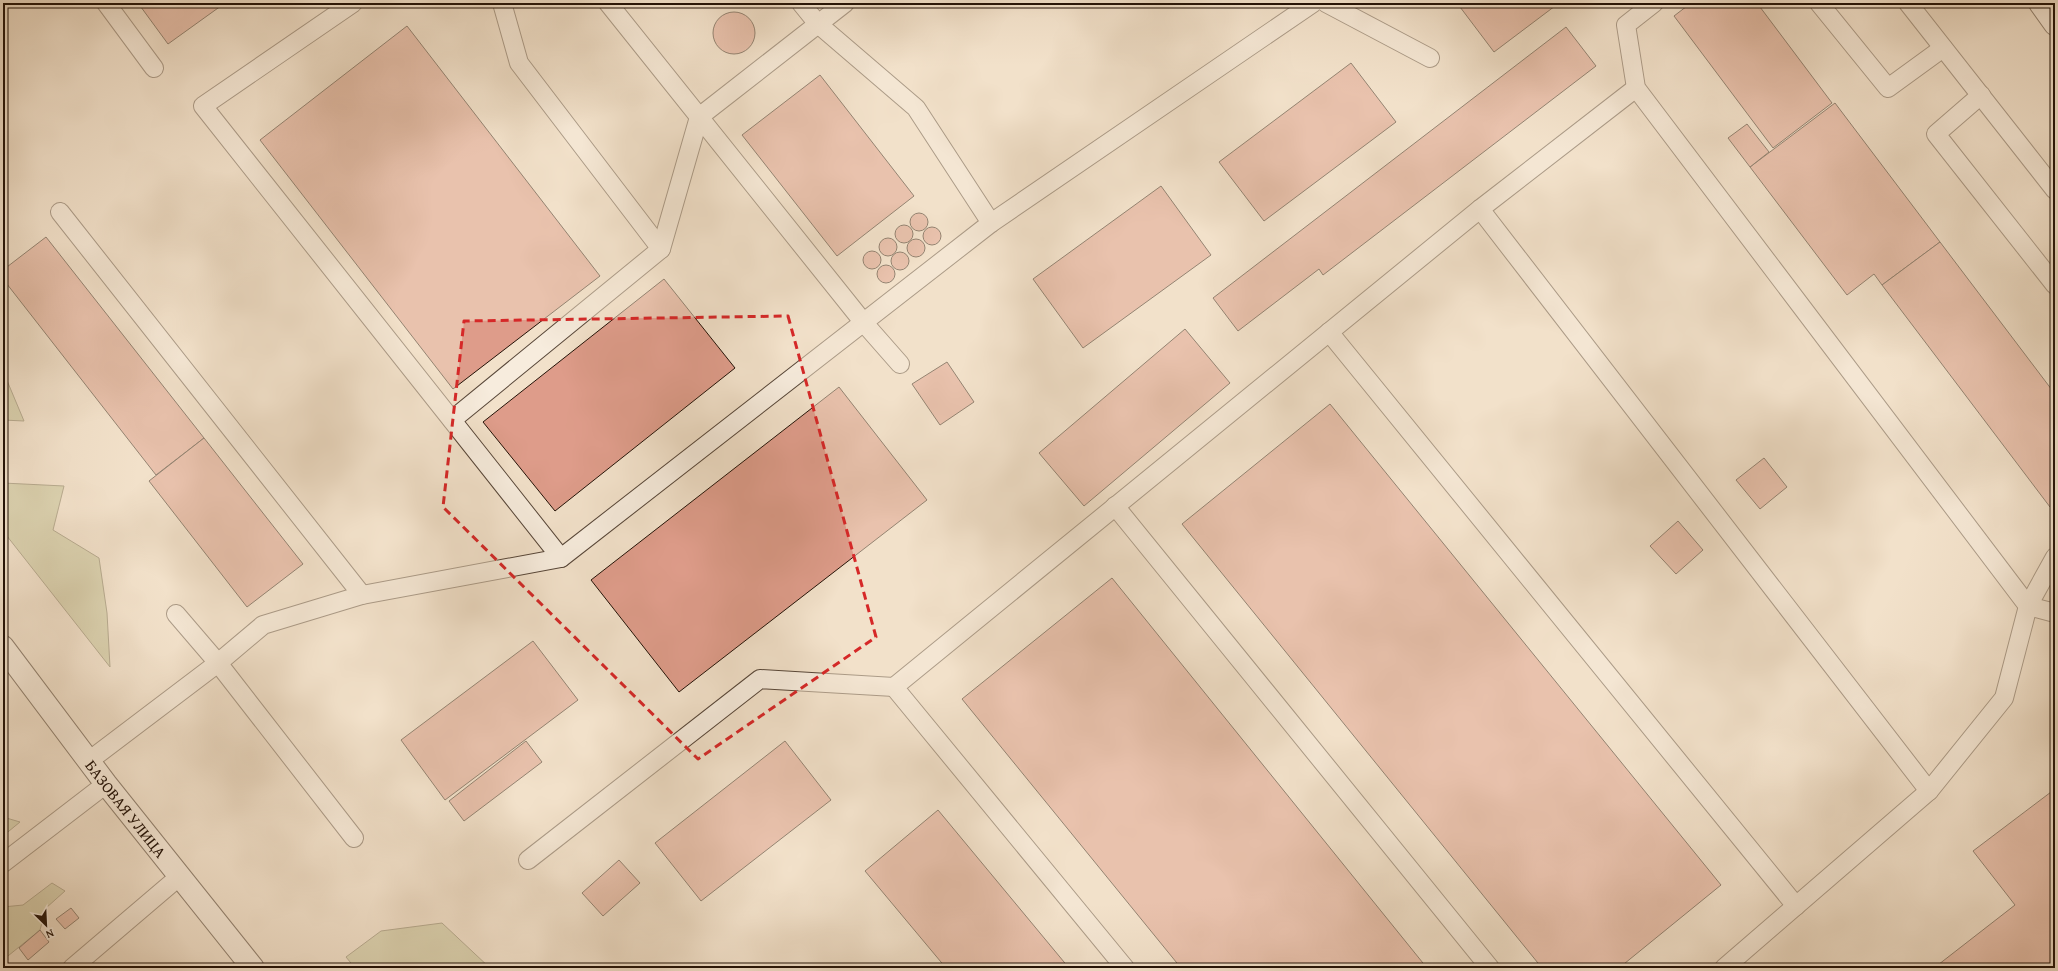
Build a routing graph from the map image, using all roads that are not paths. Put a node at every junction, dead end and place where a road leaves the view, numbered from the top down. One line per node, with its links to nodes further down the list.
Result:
1 (106, 3): 17 (lane)
2 (354, 3): 30 (lane)
3 (502, 3): 25 (lane)
4 (608, 3): 20 (lane)
5 (801, 3): 13 (lane)
6 (845, 3): 13 (lane)
7 (1313, 3): 24 (lane)
8 (1326, 3): 16 (lane)
9 (1654, 3): 18 (lane)
10 (1819, 3): 15 (lane)
11 (1908, 3): 15 (lane)
12 (2040, 3): 14 (street)
13 (818, 24): 20 (lane); 24 (lane)
14 (2055, 24)
15 (1943, 48): 19 (lane)
16 (1430, 58)
17 (154, 68)
18 (1636, 88): 22 (lane); 35 (lane)
19 (1981, 95): 21 (lane); 26 (lane)
20 (699, 117): 25 (lane); 27 (lane)
21 (2055, 190)
22 (1480, 209): 28 (lane); 43 (lane)
23 (60, 212): 34 (lane)
24 (991, 223): 27 (lane)
25 (661, 249): 30 (lane)
26 (2055, 285)
27 (864, 323): 29 (lane); 33 (lane)
28 (1329, 332): 31 (lane); 48 (lane)
29 (900, 364)
30 (452, 420): 33 (lane)
31 (1116, 506): 40 (lane); 52 (lane)
32 (2055, 557): 35 (lane)
33 (561, 558): 34 (lane)
34 (362, 595): 39 (lane)
35 (2028, 606): 36 (lane); 43 (lane)
36 (2055, 613)
37 (176, 614): 39 (lane)
38 (3, 647): 41 (street, БАЗОВАЯ УЛИЦА)
39 (218, 663): 41 (lane); 44 (lane)
40 (894, 687): 45 (lane); 51 (lane)
41 (90, 760): 42 (street, БАЗОВАЯ УЛИЦА)
42 (106, 784): 46 (lane); 47 (street, БАЗОВАЯ УЛИЦА)
43 (1929, 791): 48 (lane)
44 (354, 838)
45 (528, 860)
46 (3, 863)
47 (180, 876): 49 (lane); 50 (street, БАЗОВАЯ УЛИЦА)
48 (1796, 906): 53 (lane)
49 (72, 968)
50 (253, 968)
51 (1125, 968)
52 (1490, 968)
53 (1724, 968)

